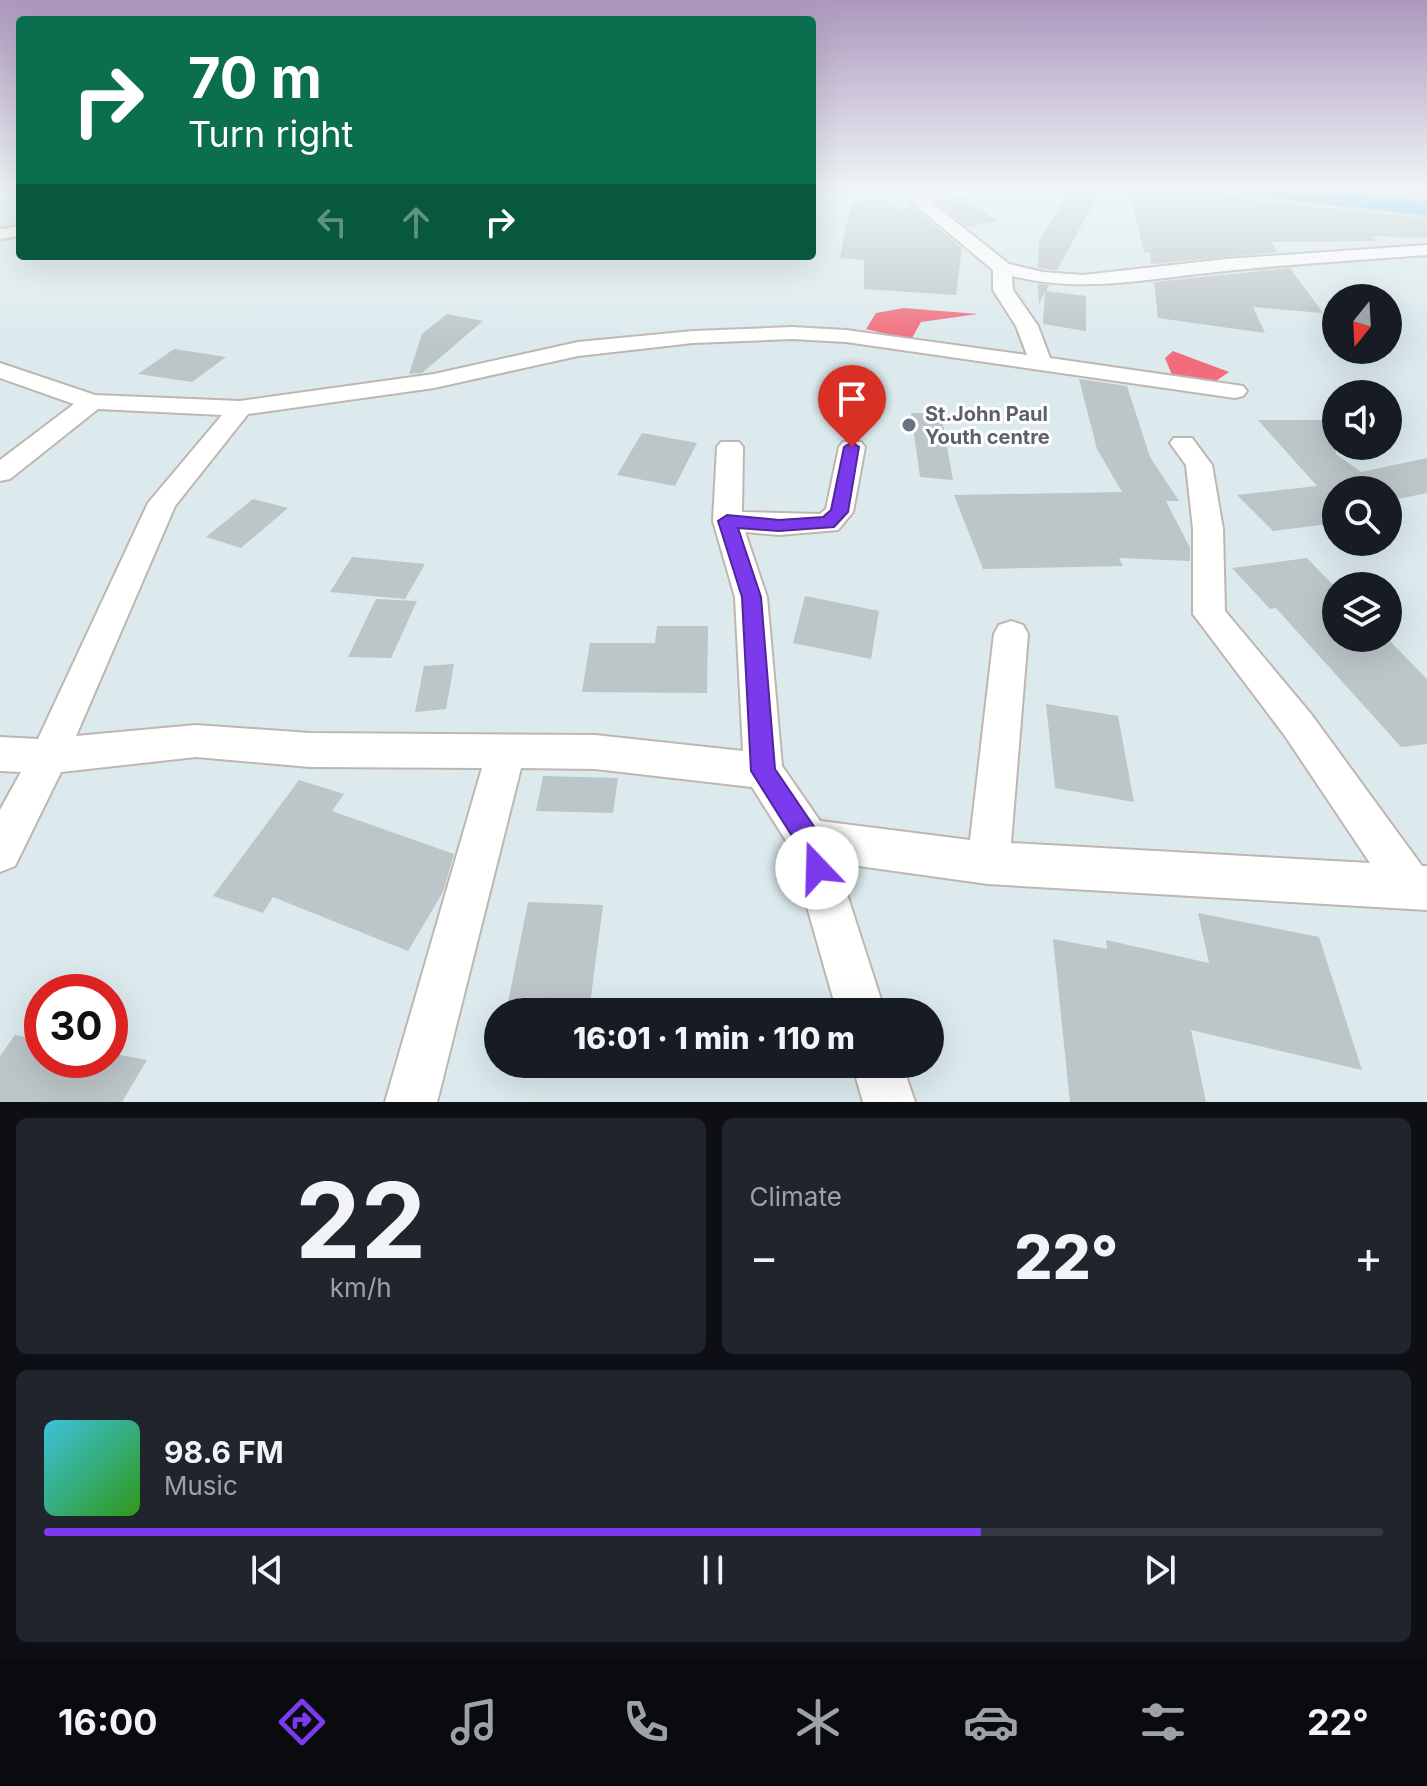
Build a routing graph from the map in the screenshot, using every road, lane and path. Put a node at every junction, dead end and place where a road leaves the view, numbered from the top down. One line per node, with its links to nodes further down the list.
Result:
1 (969, 239): 3 (street)
2 (1427, 250): 3 (street)
3 (1002, 268): 4 (street)
4 (1041, 364): 6 (street); 8 (street)
5 (0, 370): 7 (street)
6 (1235, 391)
7 (92, 402): 8 (street); 12 (street)
8 (240, 408): 17 (street)
9 (1183, 443): 22 (street)
10 (730, 447): 13 (street)
11 (852, 447): 13 (street)
12 (0, 473)
13 (727, 521): 18 (street)
14 (1011, 634): 21 (street)
15 (506, 751): 17 (street); 18 (street); 25 (street)
16 (0, 754): 17 (street)
17 (49, 756): 20 (street)
18 (763, 771): 19 (street)
19 (808, 839): 21 (street); 23 (street)
20 (0, 852)
21 (988, 863): 22 (street)
22 (1419, 887)
23 (857, 998)
24 (881, 1078): 26 (street)
25 (411, 1102)
26 (889, 1102)

